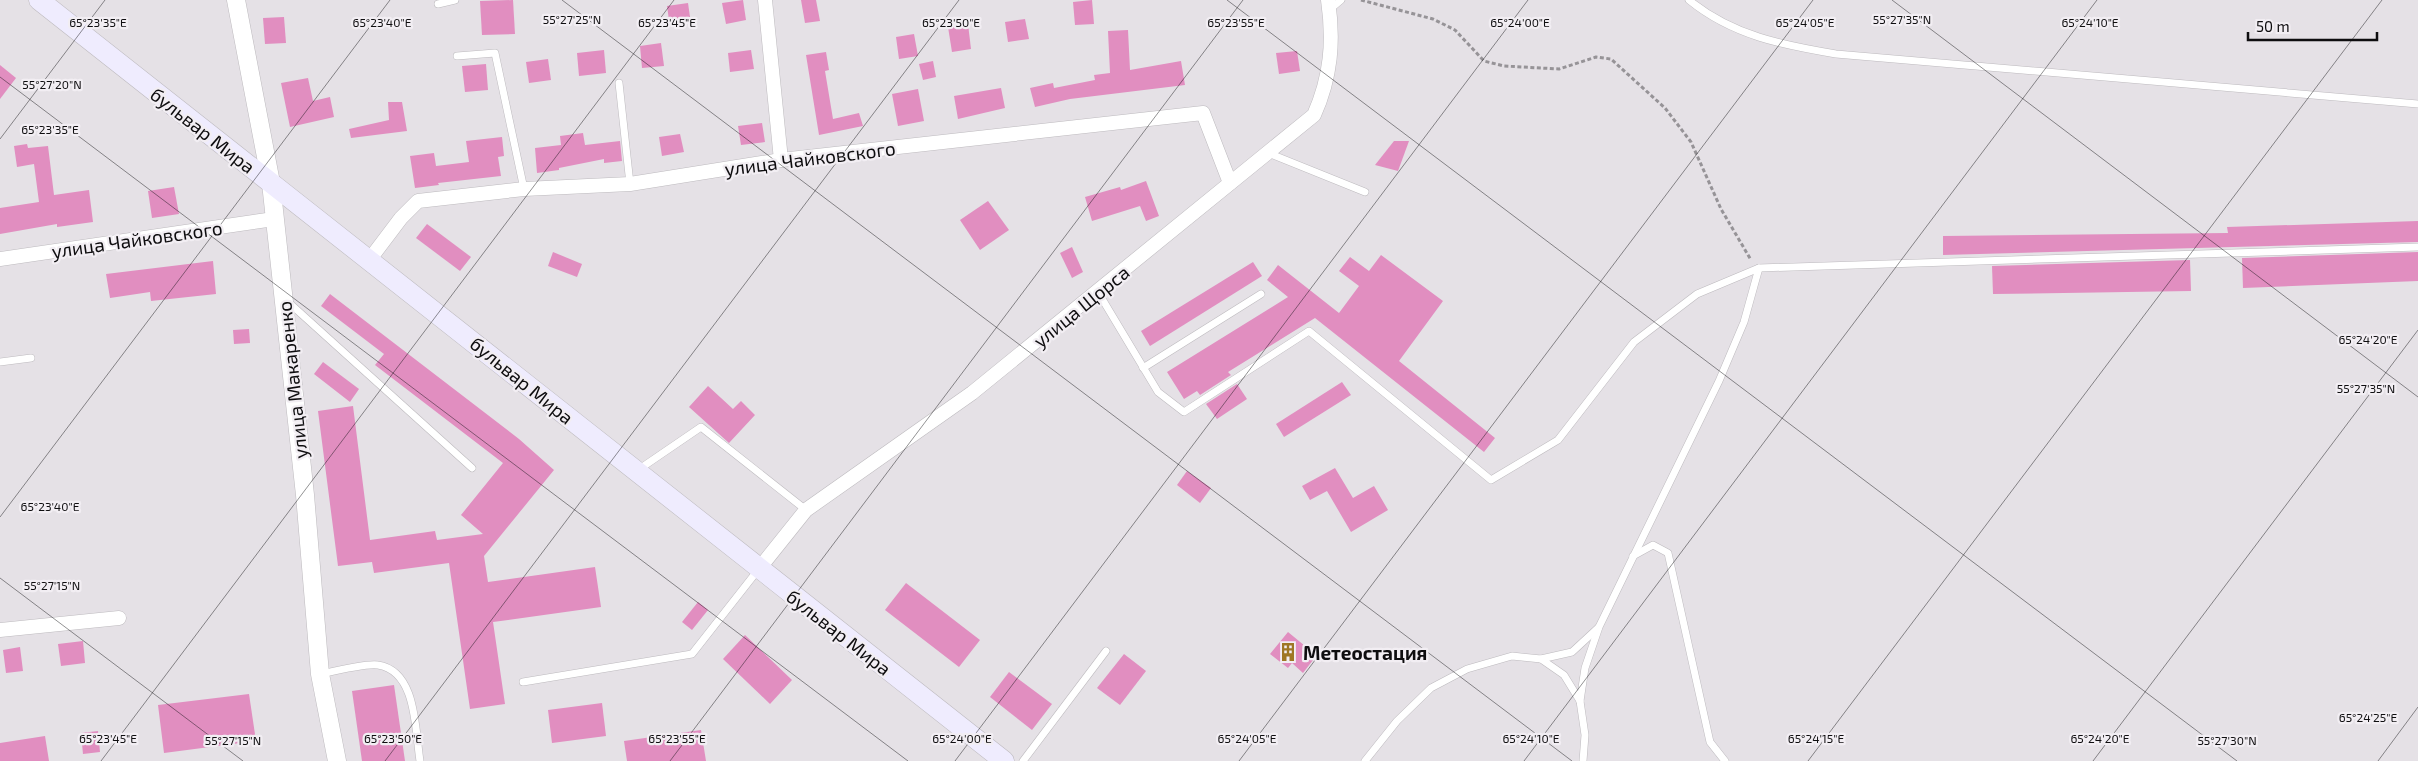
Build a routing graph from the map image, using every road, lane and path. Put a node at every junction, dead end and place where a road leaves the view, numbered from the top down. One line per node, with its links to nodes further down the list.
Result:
1 (39, 0): 16 (main road, бульвар Мира)
2 (236, 0): 16 (street, улица Макаренко)
3 (455, 0): 8 (lane)
4 (765, 0): 14 (street)
5 (1340, 0): 9 (lane)
6 (1361, 0): 24 (path)
7 (1690, 0): 12 (lane)
8 (438, 4)
9 (1329, 5): 13 (street, улица Щорса)
10 (457, 56): 18 (lane)
11 (619, 83): 17 (lane)
12 (2418, 104)
13 (1268, 153): 15 (street, улица Щорса); 19 (lane)
14 (781, 160): 15 (street, улица Чайковского); 17 (street, улица Чайковского)
15 (1230, 182): 25 (street, улица Щорса)
16 (271, 183): 20 (street, улица Макаренко); 23 (main road, бульвар Мира)
17 (630, 184): 18 (street, улица Чайковского)
18 (524, 189): 23 (street, улица Чайковского)
19 (1365, 192)
20 (274, 219): 22 (street, улица Чайковского); 27 (street, улица Макаренко)
21 (2418, 247): 24 (lane)
22 (0, 258)
23 (370, 259): 32 (main road, бульвар Мира)
24 (1758, 269): 30 (lane); 34 (lane)
25 (1098, 292): 30 (lane); 33 (street, улица Щорса)
26 (1261, 294): 30 (lane)
27 (283, 298): 31 (lane); 41 (street, улица Макаренко)
28 (32, 358): 29 (lane)
29 (0, 362)
30 (1144, 368)
31 (472, 468)
32 (636, 471): 33 (lane); 35 (main road, бульвар Мира)
33 (806, 510): 35 (street, улица Щорса)
34 (1633, 556): 37 (lane); 50 (lane)
35 (758, 570): 42 (lane); 46 (main road, бульвар Мира)
36 (118, 618): 38 (street)
37 (1599, 627): 40 (lane); 43 (lane)
38 (0, 630)
39 (1106, 652): 47 (lane)
40 (1541, 659): 43 (lane); 48 (lane)
41 (320, 674): 44 (street, улица Макаренко); 45 (lane)
42 (524, 682)
43 (1580, 701): 49 (lane)
44 (337, 761)
45 (420, 761)
46 (1004, 761)
47 (1023, 761)
48 (1365, 761)
49 (1583, 761)
50 (1724, 761)

